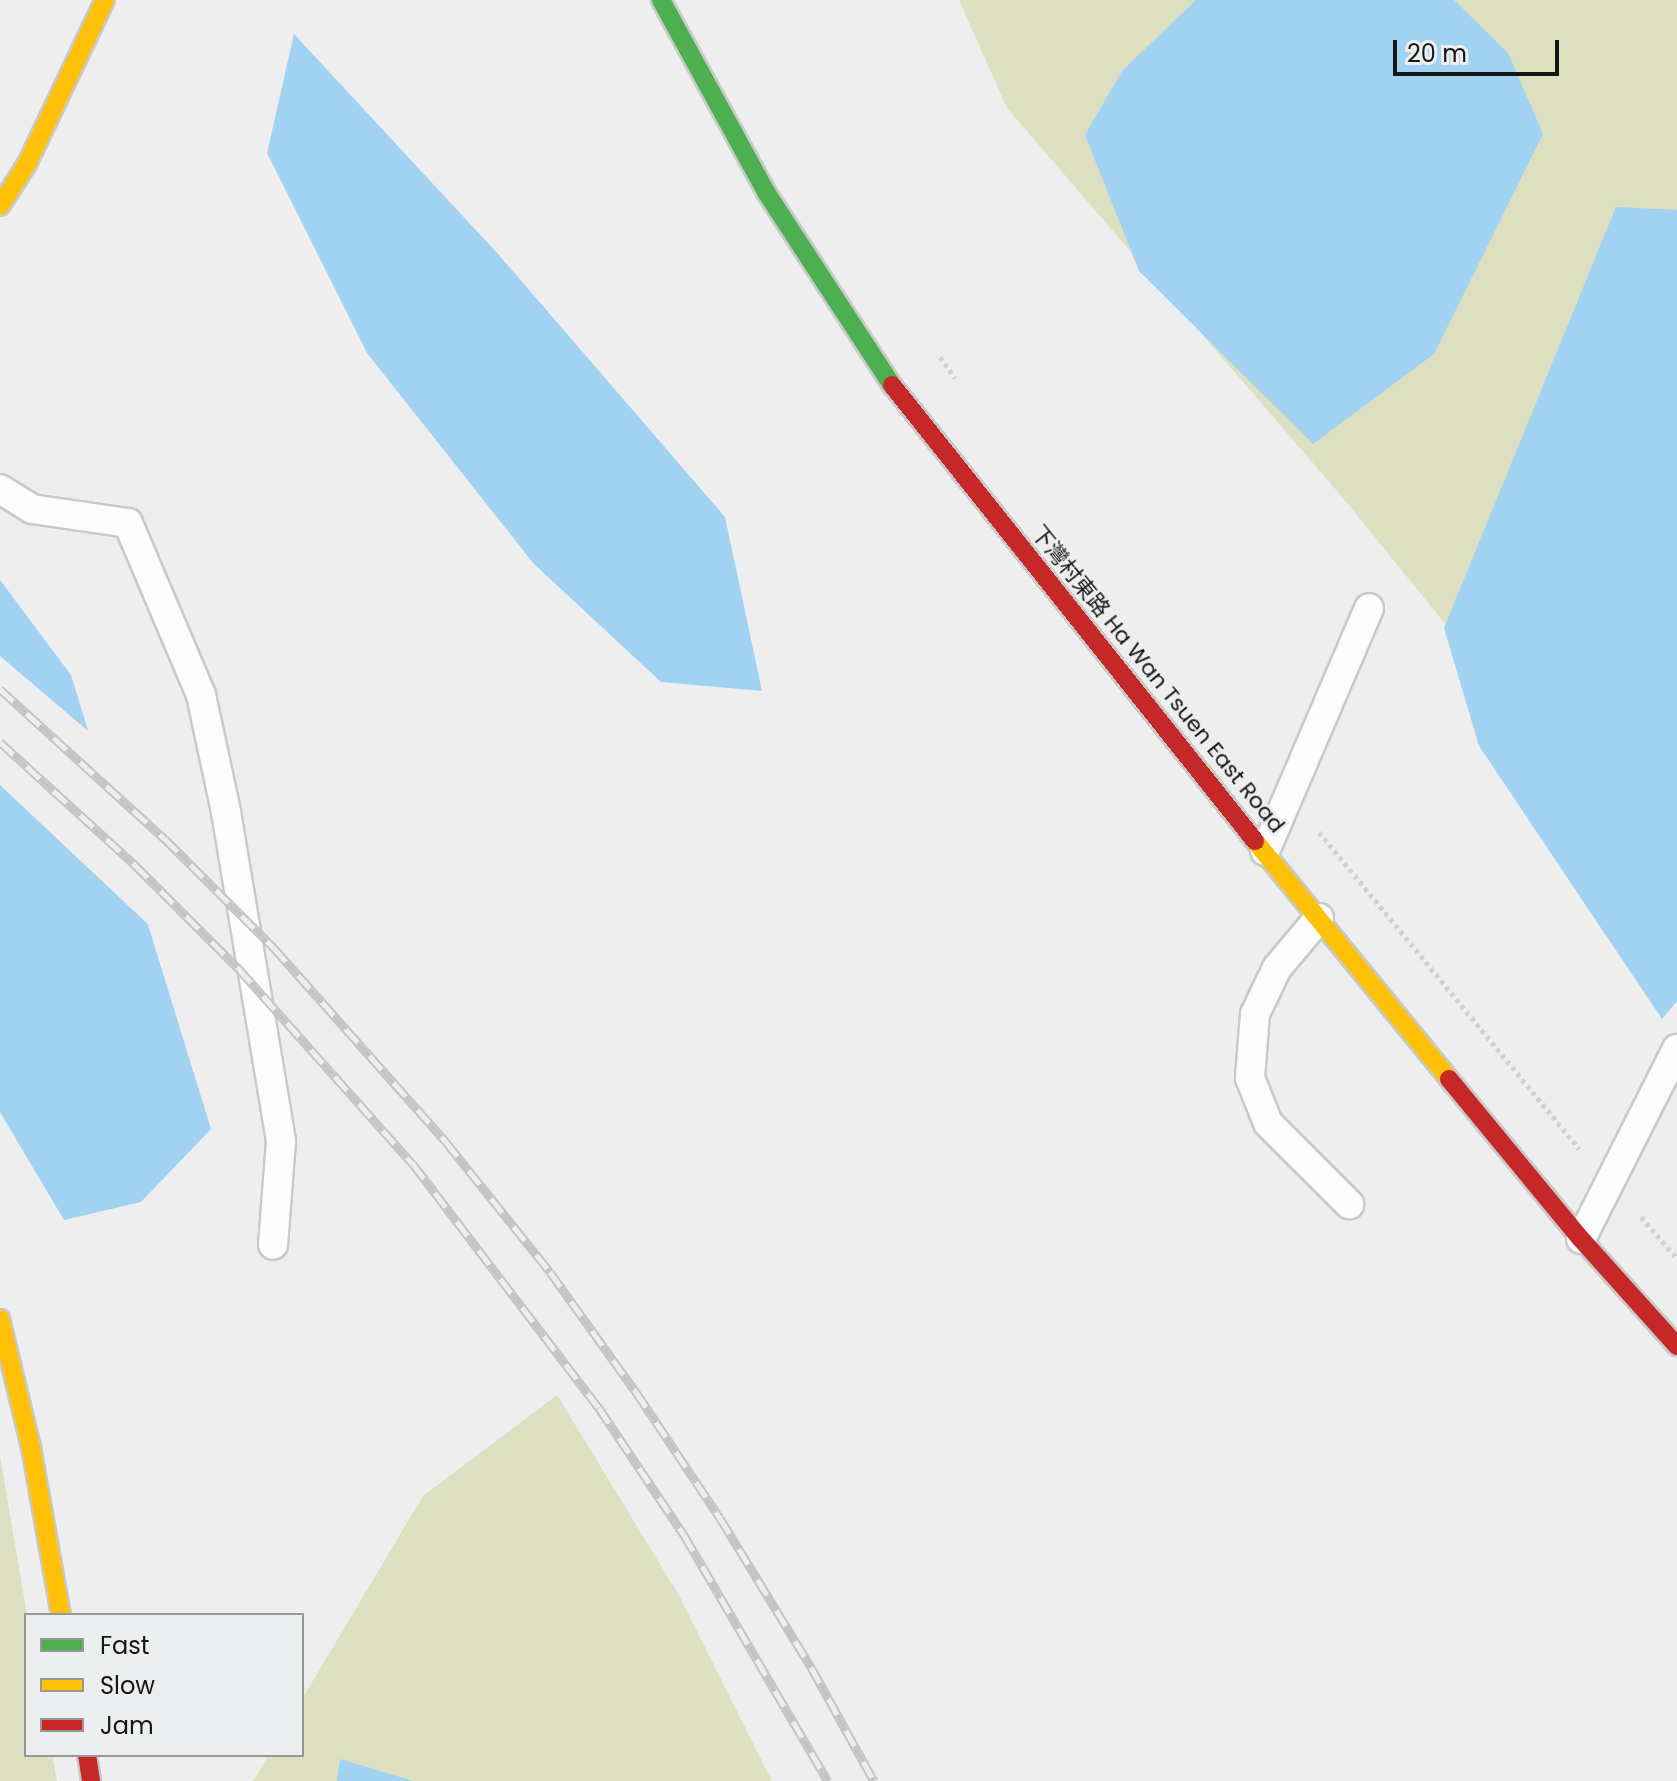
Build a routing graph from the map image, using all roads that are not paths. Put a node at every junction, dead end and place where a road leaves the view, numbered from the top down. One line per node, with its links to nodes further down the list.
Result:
1 (105, 0): 3 (street)
2 (661, 0): 6 (street, 下灣村東路 Ha Wan Tsuen East Road)
3 (0, 206)
4 (0, 489): 11 (lane)
5 (1369, 608): 6 (lane)
6 (1265, 851): 7 (street, 下灣村東路 Ha Wan Tsuen East Road)
7 (1319, 918): 9 (lane); 10 (street, 下灣村東路 Ha Wan Tsuen East Road)
8 (1677, 1049): 10 (lane)
9 (1349, 1204)
10 (1581, 1239): 13 (street, 下灣村東路 Ha Wan Tsuen East Road)
11 (273, 1245)
12 (0, 1319): 14 (street)
13 (1677, 1346)
14 (61, 1613)
15 (87, 1757): 16 (street)
16 (91, 1781)

